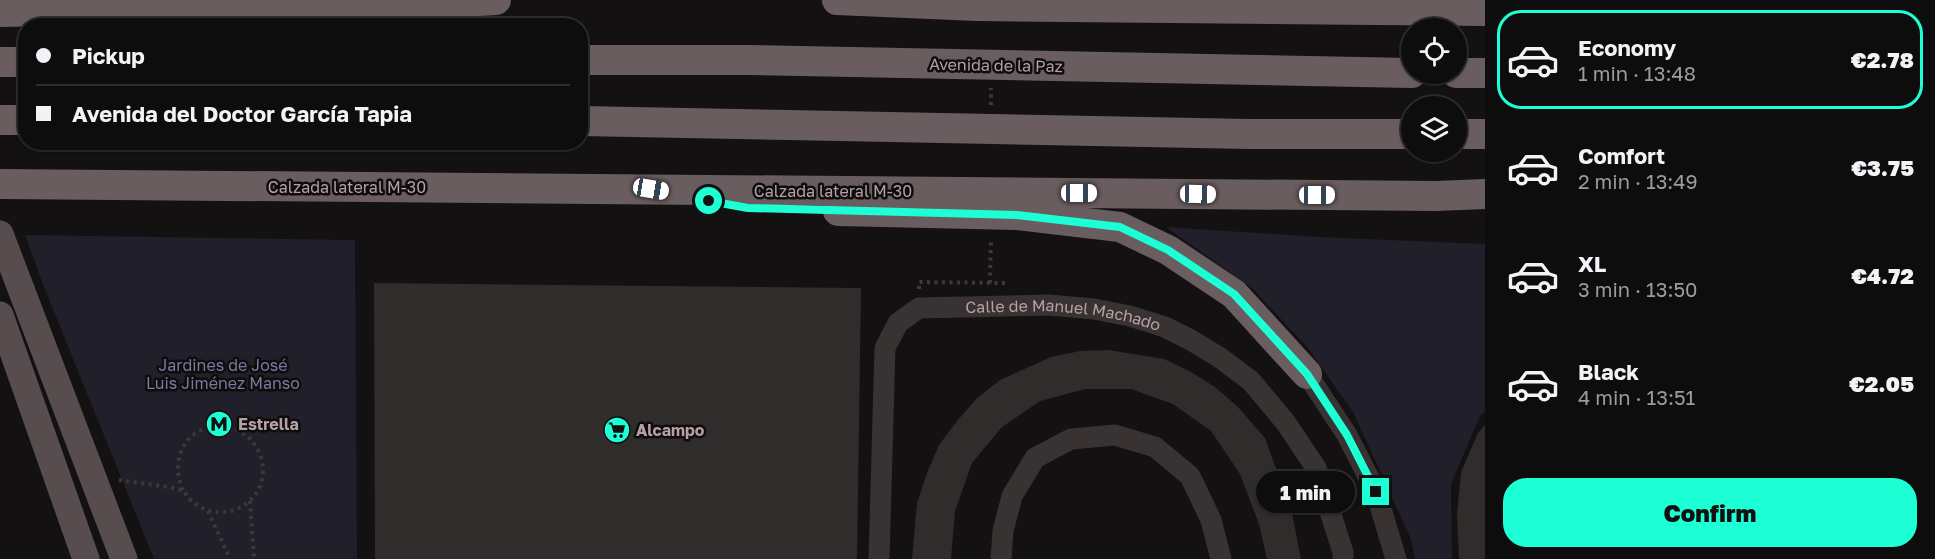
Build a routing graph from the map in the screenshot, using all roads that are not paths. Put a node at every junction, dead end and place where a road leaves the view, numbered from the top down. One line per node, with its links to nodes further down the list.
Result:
1 (496, 0): 4 (highway)
2 (837, 0): 3 (highway)
3 (1485, 11)
4 (0, 12)
5 (588, 60): 8 (highway, Avenida de la Paz)
6 (0, 62): 7 (highway)
7 (18, 62)
8 (1401, 73)
9 (1467, 74): 10 (highway)
10 (1485, 74)
11 (0, 120): 12 (highway)
12 (18, 120)
13 (588, 121): 14 (highway)
14 (1401, 134)
15 (1467, 134): 16 (highway)
16 (1485, 134)
17 (0, 184): 18 (highway, Calzada lateral M-30)
18 (651, 189): 20 (highway, Calzada lateral M-30); 24 (highway)
19 (1485, 194): 20 (highway, Calzada lateral M-30)
20 (1436, 196): 21 (highway)
21 (1485, 201)
22 (0, 234): 26 (main road)
23 (0, 315): 25 (main road)
24 (1307, 374): 31 (street)
25 (86, 559)
26 (124, 559)
27 (879, 559): 30 (street, Calle de Manuel Machado)
28 (1001, 559): 29 (street)
29 (1221, 559)
30 (1343, 559)
31 (1396, 559)

